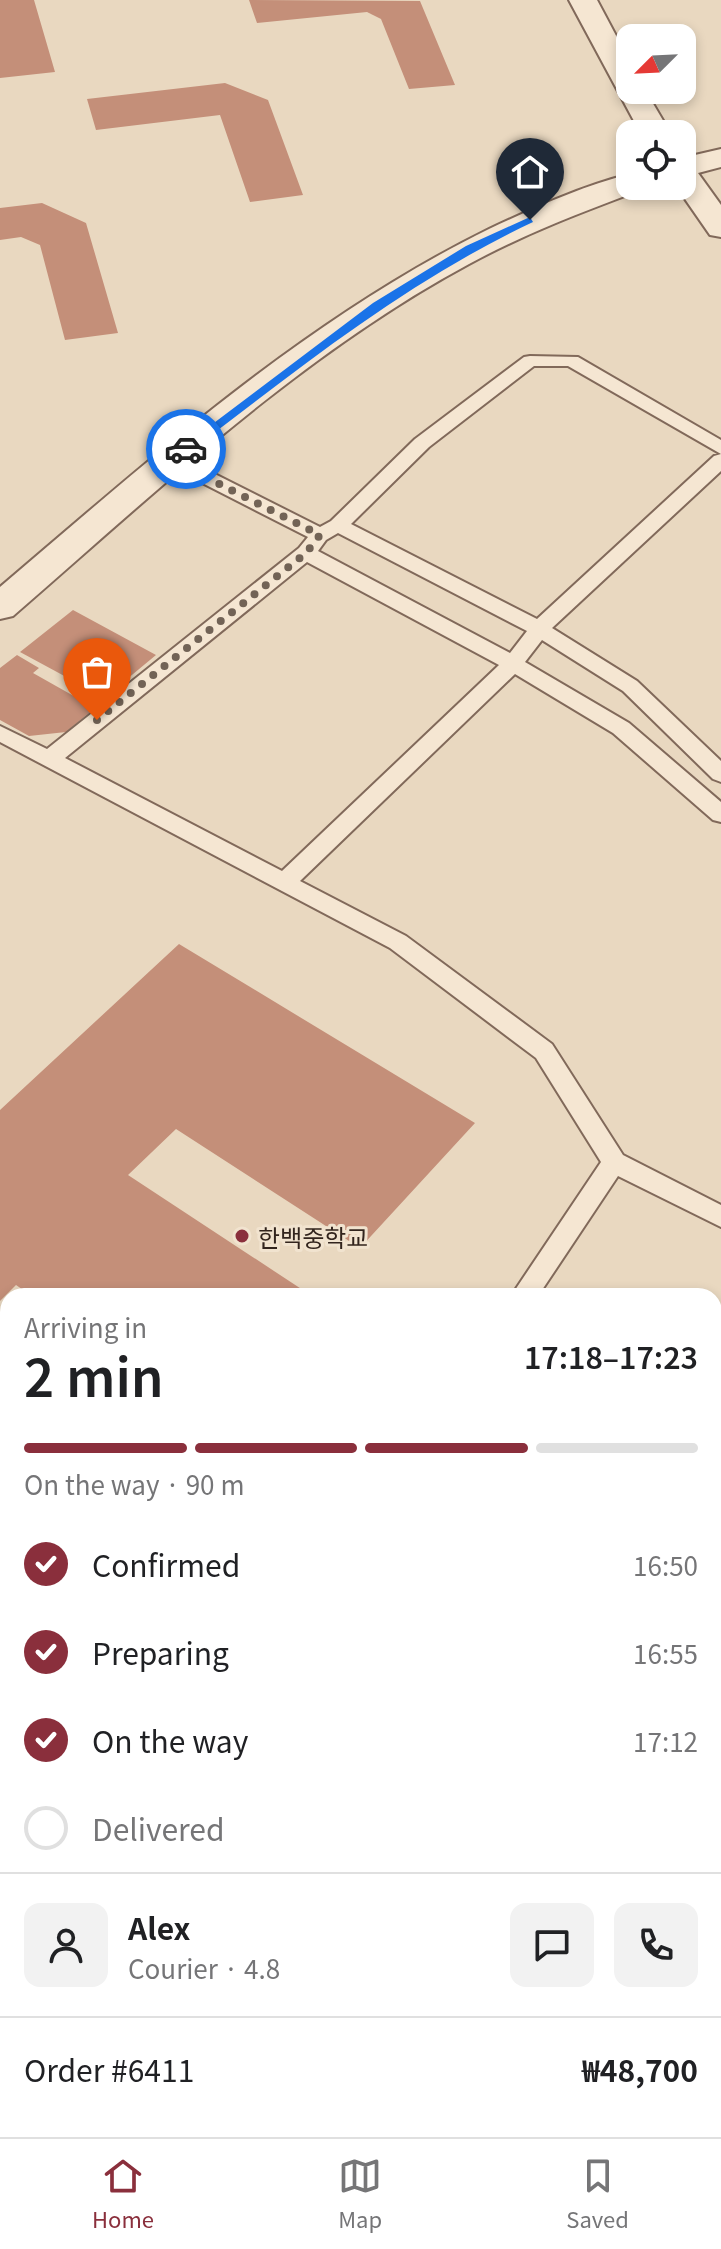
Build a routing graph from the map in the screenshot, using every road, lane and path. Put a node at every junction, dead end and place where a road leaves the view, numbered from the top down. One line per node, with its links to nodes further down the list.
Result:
1 (583, 0): 2 (street)
2 (616, 63)
3 (721, 158): 4 (street)
4 (696, 166)
5 (616, 188): 9 (street)
6 (696, 191): 7 (street)
7 (721, 228)
8 (721, 448): 11 (lane)
9 (172, 460): 11 (lane); 13 (street)
10 (721, 460): 14 (lane)
11 (329, 530): 12 (lane); 14 (lane)
12 (306, 553): 15 (lane); 17 (lane)
13 (0, 607)
14 (539, 629): 15 (lane); 18 (lane)
15 (513, 664): 19 (lane); 20 (lane)
16 (0, 733): 17 (lane)
17 (51, 757): 20 (lane)
18 (721, 774)
19 (721, 814)
20 (285, 882): 21 (lane)
21 (614, 1162): 22 (lane); 23 (lane)
22 (721, 1217)
23 (529, 1288)

